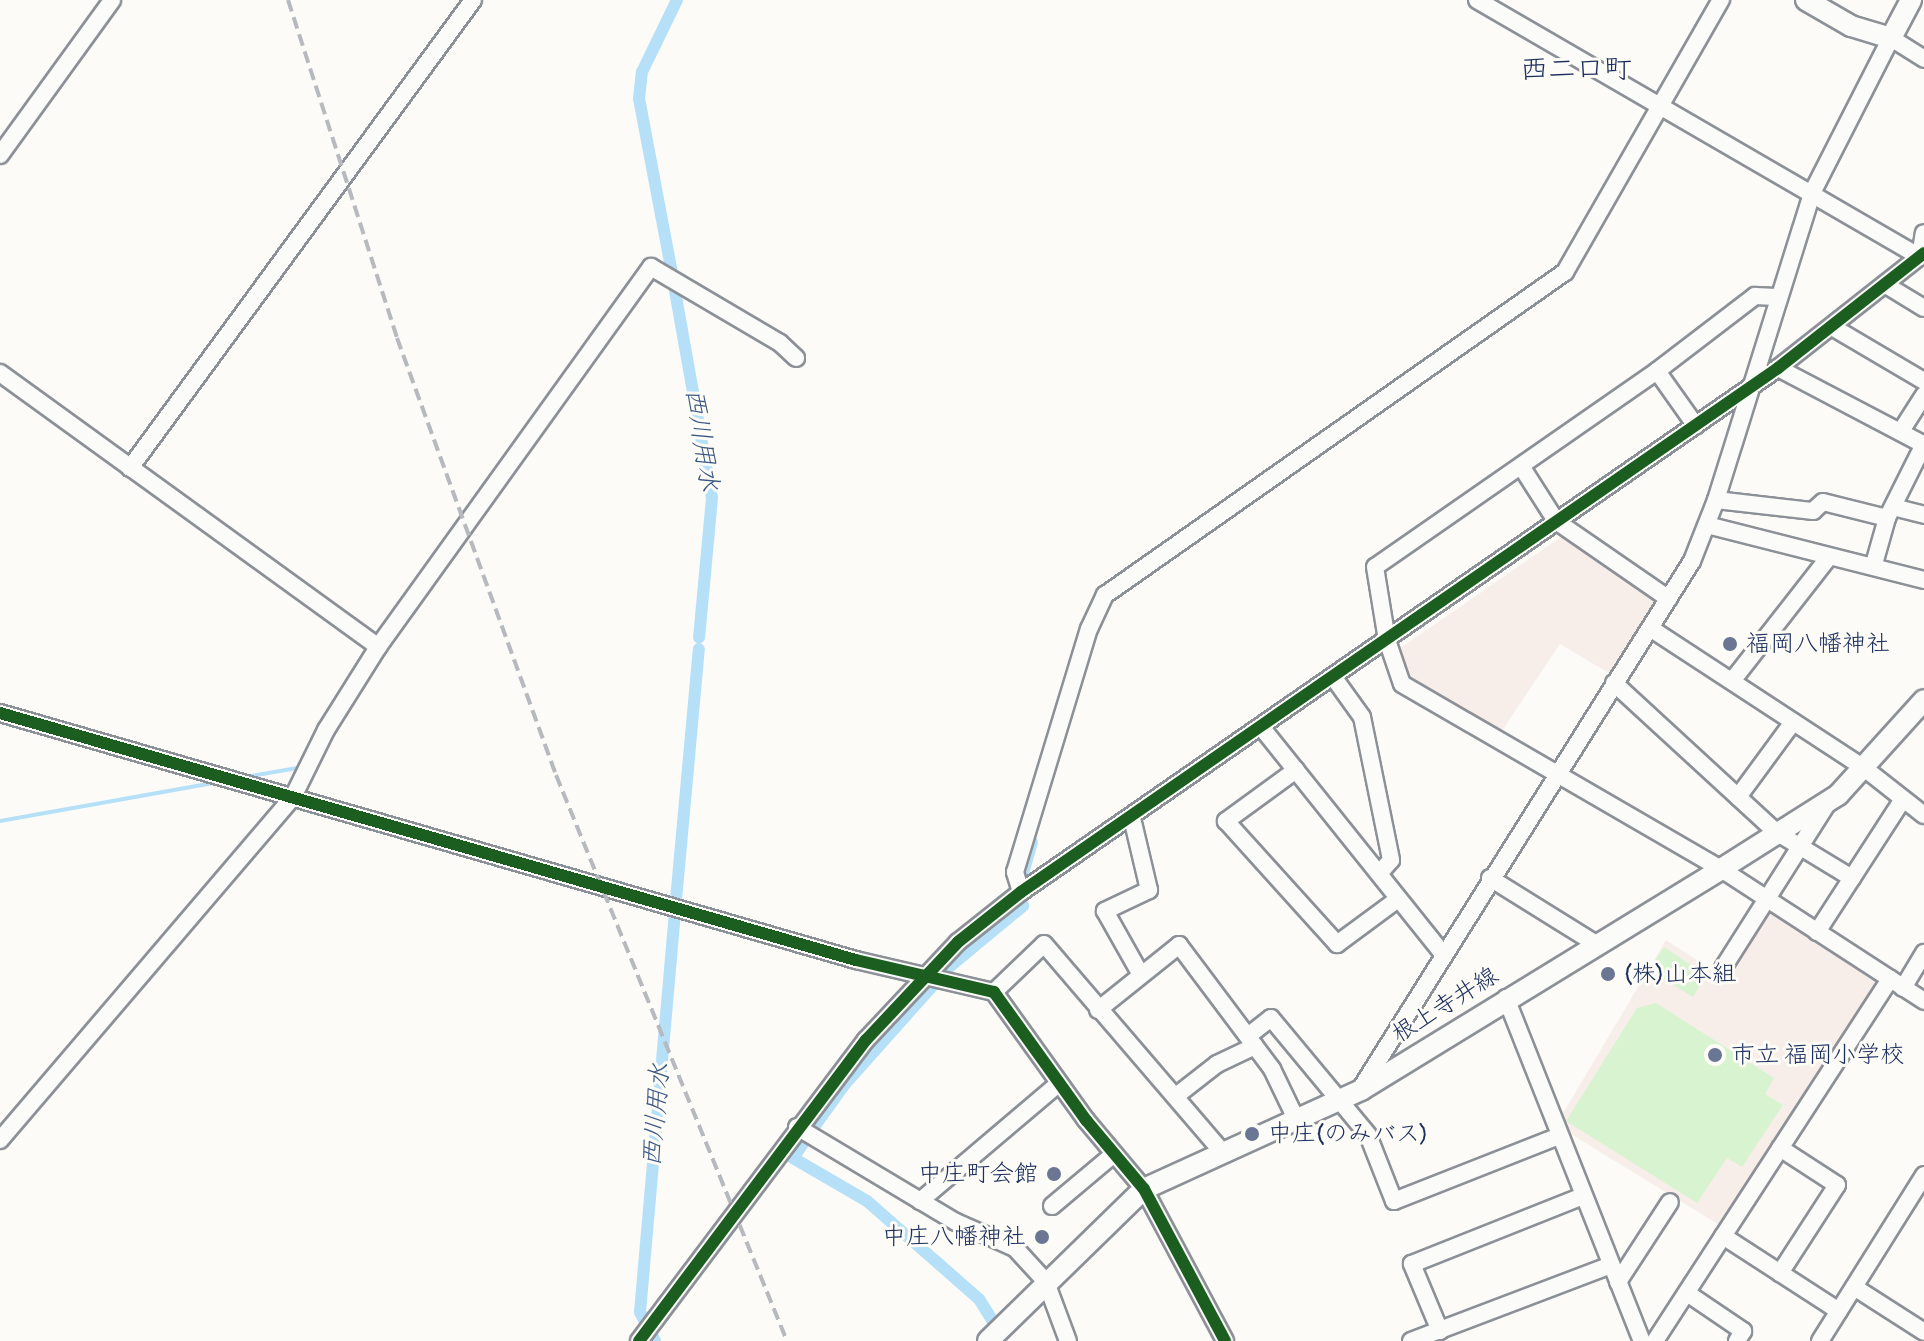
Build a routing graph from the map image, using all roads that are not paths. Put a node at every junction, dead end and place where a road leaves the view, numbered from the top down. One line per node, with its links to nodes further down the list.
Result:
1 (112, 0): 10 (street)
2 (473, 0): 29 (street)
3 (1477, 0): 9 (street)
4 (1721, 0): 9 (street)
5 (1806, 0): 7 (main road)
6 (1911, 0): 7 (main road)
7 (1891, 38): 8 (street); 11 (street)
8 (1924, 59)
9 (1657, 106): 11 (street); 64 (street)
10 (0, 155)
11 (1813, 191): 13 (street); 15 (street)
12 (1924, 233): 13 (street)
13 (1922, 255): 14 (street)
14 (1886, 285): 16 (street); 17 (street)
15 (1776, 297): 20 (street); 23 (street)
16 (1924, 308)
17 (1834, 328): 19 (street); 22 (street)
18 (796, 358): 41 (street)
19 (1778, 368): 23 (street); 26 (street)
20 (1657, 371): 25 (street); 28 (street)
21 (0, 373): 29 (street)
22 (1924, 381)
23 (1753, 385): 25 (street); 30 (street)
24 (1924, 395): 26 (street)
25 (1696, 426): 33 (street)
26 (1901, 431): 27 (street)
27 (1922, 443): 31 (street)
28 (1521, 466): 33 (street); 40 (street)
29 (130, 468): 41 (street)
30 (1716, 500): 31 (street); 34 (street)
31 (1890, 513): 32 (street); 36 (street)
32 (1924, 515)
33 (1556, 521): 38 (street); 40 (street)
34 (1707, 525): 35 (street); 38 (street)
35 (1828, 558): 36 (street); 43 (street)
36 (1874, 564): 37 (street)
37 (1924, 580)
38 (1669, 599): 39 (street)
39 (1650, 628): 43 (street); 44 (street)
40 (1387, 640): 42 (street); 51 (street)
41 (378, 647): 52 (street)
42 (1334, 678): 48 (street); 61 (street)
43 (1732, 681): 47 (street)
44 (1614, 683): 51 (street); 53 (street)
45 (1923, 704): 49 (main road, 根上寺井線)
46 (0, 713): 52 (street)
47 (1793, 722): 49 (street); 53 (street)
48 (1262, 728): 50 (street); 57 (street)
49 (1864, 768): 54 (main road, 根上寺井線); 55 (street)
50 (1296, 770): 61 (street); 65 (street)
51 (1557, 772): 60 (street); 62 (street)
52 (293, 797): 72 (street); 87 (street)
53 (1738, 797): 58 (street)
54 (1830, 799): 58 (main road, 根上寺井線); 59 (street)
55 (1903, 799): 56 (street); 63 (street)
56 (1924, 815)
57 (1132, 818): 64 (street); 73 (street)
58 (1776, 832): 59 (street); 60 (main road, 根上寺井線)
59 (1802, 847): 63 (street); 66 (street)
60 (1721, 869): 66 (street); 68 (main road, 根上寺井線)
61 (1379, 874): 65 (street)
62 (1490, 878): 68 (street); 69 (street)
63 (1852, 878): 67 (street)
64 (1021, 892): 72 (street)
65 (1398, 899): 69 (street)
66 (1769, 900): 67 (street); 71 (street)
67 (1817, 932): 74 (street)
68 (1596, 944): 76 (main road, 根上寺井線)
69 (1442, 953): 81 (street)
70 (1924, 953): 74 (street)
71 (1723, 968)
72 (926, 973): 75 (street); 85 (street)
73 (1140, 973): 78 (street); 79 (street)
74 (1896, 984): 77 (street); 88 (street)
75 (994, 992): 78 (street); 80 (street)
76 (1506, 998): 81 (main road, 根上寺井線); 86 (street)
77 (1924, 1001)
78 (1098, 1010): 82 (street)
79 (1252, 1041): 82 (street); 83 (street); 84 (street)
80 (1059, 1083): 90 (street); 94 (street)
81 (1361, 1090): 83 (main road, 根上寺井線)
82 (1176, 1096): 89 (street)
83 (1339, 1101): 84 (main road, 根上寺井線); 86 (street)
84 (1297, 1121): 89 (main road, 根上寺井線)
85 (797, 1127): 94 (street); 107 (street)
86 (1559, 1136): 93 (street)
87 (0, 1140)
88 (1780, 1148): 97 (street); 99 (street)
89 (1222, 1152): 92 (main road, 根上寺井線)
90 (1114, 1154): 92 (street); 96 (street)
91 (1924, 1175): 102 (street)
92 (1144, 1189): 100 (main road, 根上寺井線); 110 (street)
93 (1583, 1196): 98 (street); 105 (street)
94 (920, 1201): 100 (street)
95 (1670, 1202): 101 (street)
96 (1052, 1206)
97 (1723, 1236): 99 (street); 103 (street)
98 (1611, 1265): 101 (street); 105 (street)
99 (1780, 1273): 104 (street)
100 (1046, 1282): 108 (main road, 根上寺井線); 109 (street)
101 (1618, 1282): 112 (street)
102 (1854, 1287): 104 (street); 106 (street)
103 (1687, 1293): 113 (street); 114 (street)
104 (1839, 1311): 115 (street)
105 (1440, 1331): 111 (street)
106 (1924, 1332)
107 (639, 1341)
108 (988, 1341)
109 (1068, 1341)
110 (1225, 1341)
111 (1411, 1341)
112 (1642, 1341)
113 (1655, 1341)
114 (1737, 1341)
115 (1820, 1341)

